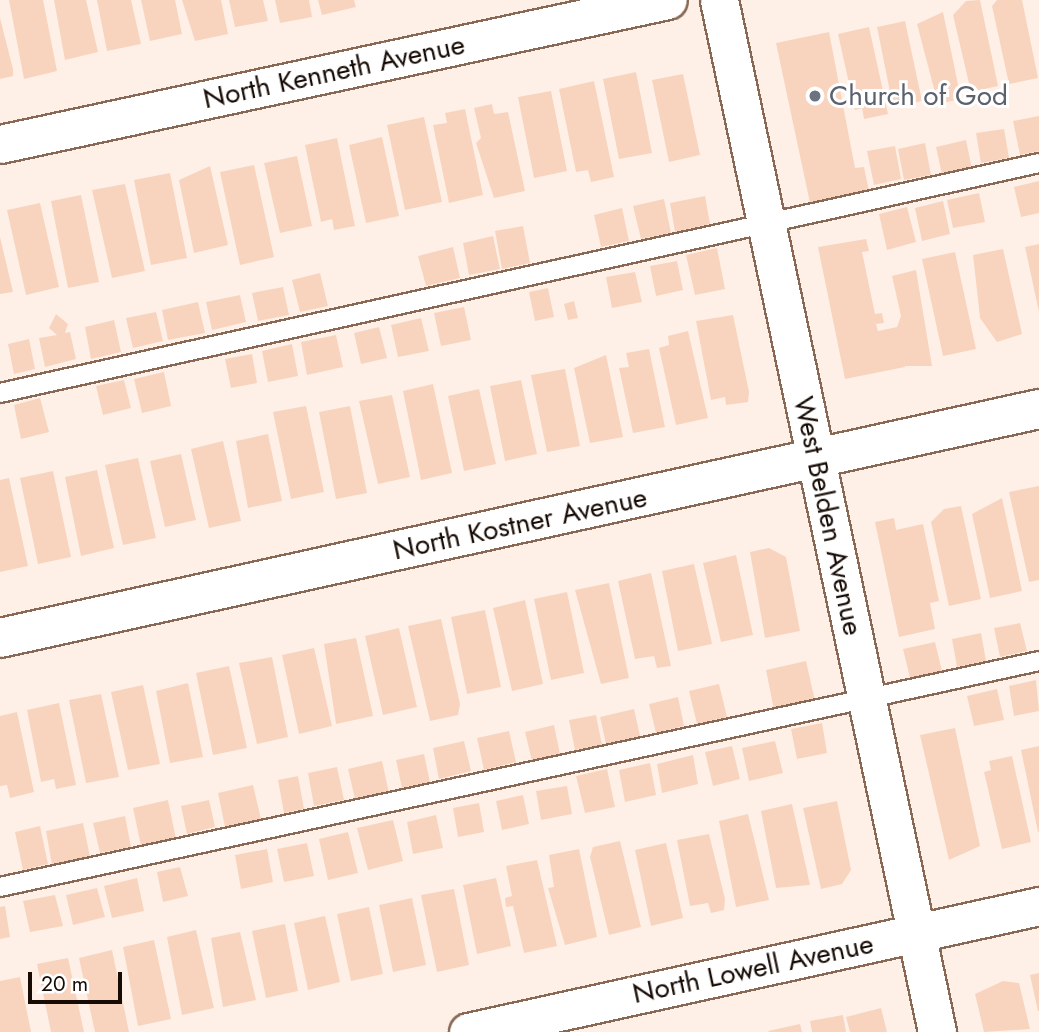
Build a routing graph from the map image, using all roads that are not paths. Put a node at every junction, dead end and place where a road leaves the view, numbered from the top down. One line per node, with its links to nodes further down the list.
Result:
1 (668, 0): 3 (street, North Kenneth Avenue)
2 (719, 0): 5 (street, West Belden Avenue)
3 (0, 144)
4 (1039, 163): 5 (lane)
5 (766, 223): 6 (lane); 8 (street, West Belden Avenue)
6 (0, 393)
7 (1039, 410): 8 (street, North Kostner Avenue)
8 (816, 459): 9 (street, North Kostner Avenue); 11 (street, West Belden Avenue)
9 (0, 638)
10 (1039, 661): 11 (lane)
11 (866, 699): 12 (lane); 14 (street, West Belden Avenue)
12 (0, 887)
13 (1039, 906): 14 (street, North Lowell Avenue)
14 (916, 933): 15 (street, North Lowell Avenue); 16 (street, West Belden Avenue)
15 (468, 1032)
16 (937, 1032)

